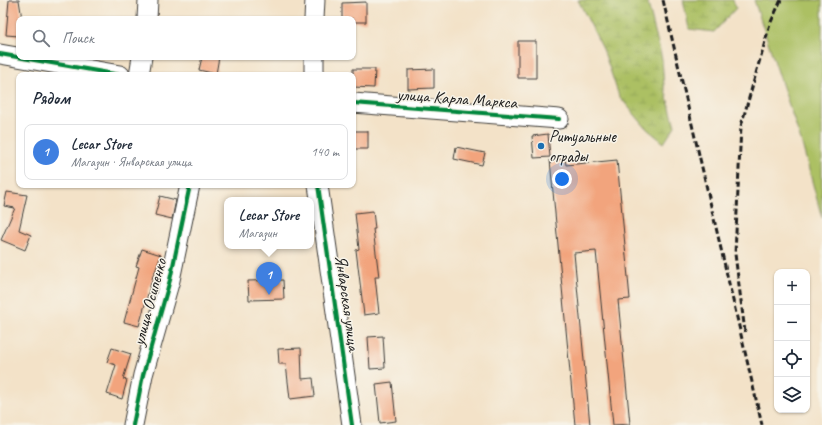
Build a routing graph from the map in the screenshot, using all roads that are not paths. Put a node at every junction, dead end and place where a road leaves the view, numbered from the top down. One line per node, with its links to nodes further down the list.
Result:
1 (148, 0): 3 (street)
2 (314, 0): 4 (street)
3 (147, 16)
4 (314, 16)
5 (0, 54): 6 (street)
6 (16, 57)
7 (34, 60): 10 (street)
8 (142, 60): 11 (street)
9 (314, 60): 12 (street)
10 (103, 72)
11 (140, 72)
12 (314, 72)
13 (356, 104): 14 (street, улица Карла Маркса)
14 (559, 119)
15 (189, 188): 17 (street, улица Осипенко)
16 (318, 188): 18 (street, Январская улица)
17 (133, 425)
18 (352, 425)

